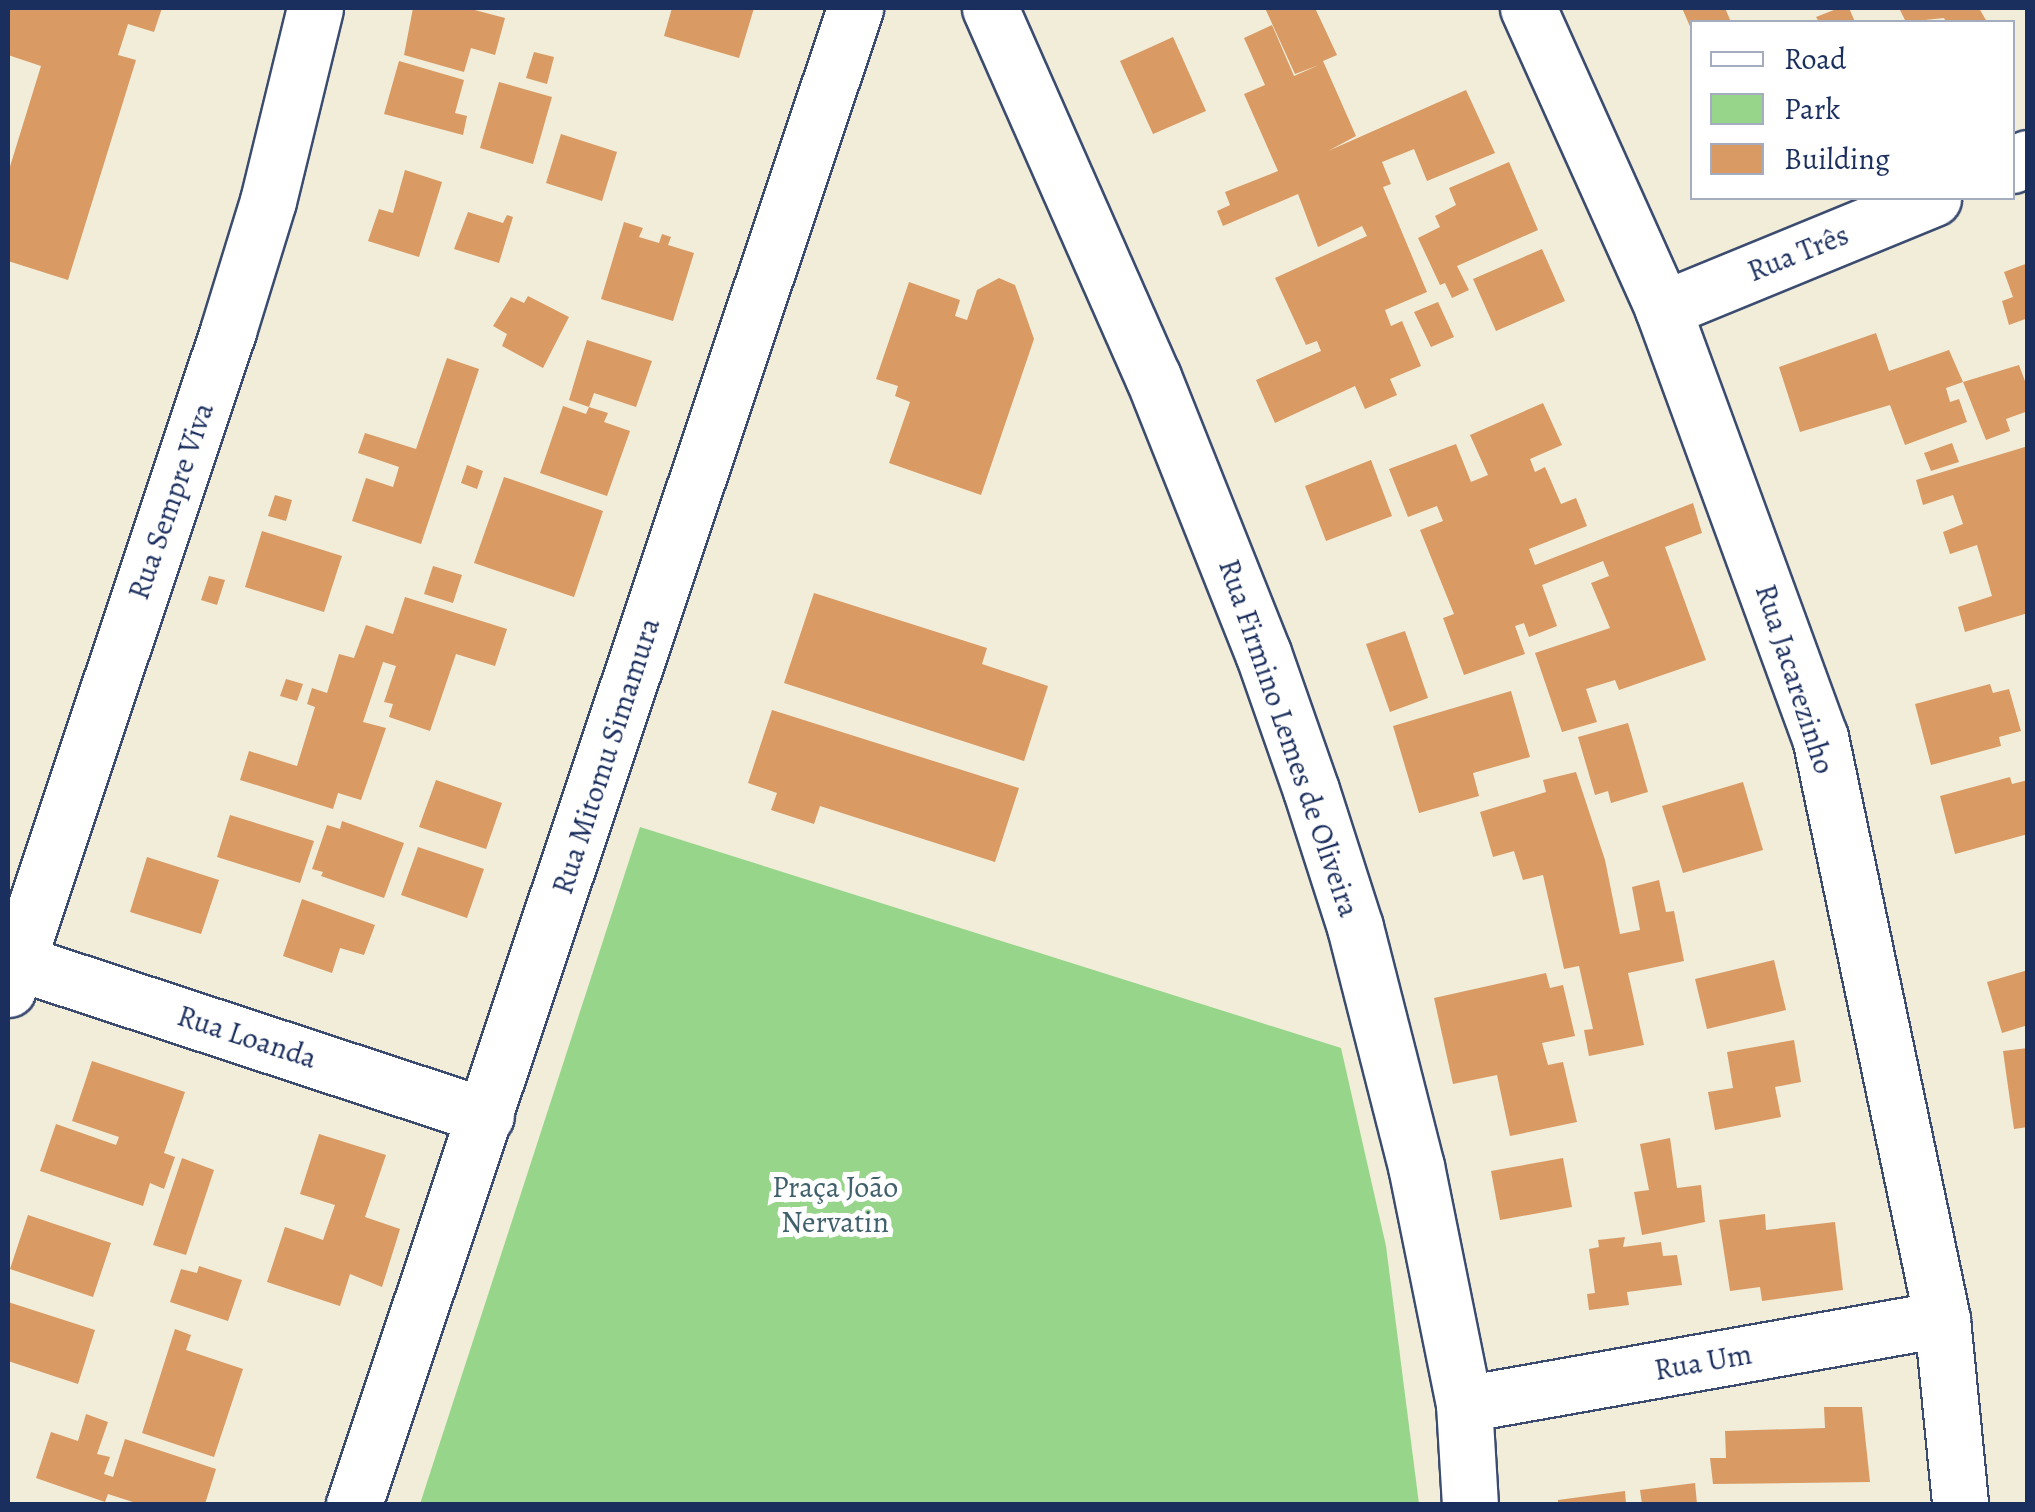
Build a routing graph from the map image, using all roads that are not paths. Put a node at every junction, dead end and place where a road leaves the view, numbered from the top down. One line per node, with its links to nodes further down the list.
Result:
1 (315, 8): 7 (street, Rua Sempre Viva)
2 (856, 8): 8 (street, Rua Mitomu Simamura)
3 (990, 8): 10 (street, Rua Firmino Lemes de Oliveira)
4 (1528, 8): 6 (street, Rua Jacarezinho)
5 (1928, 200): 6 (street, Rua Três)
6 (1664, 309): 9 (street, Rua Jacarezinho)
7 (10, 970): 8 (street, Rua Loanda)
8 (486, 1116): 11 (street, Rua Mitomu Simamura)
9 (1942, 1319): 10 (street, Rua Um); 13 (street, Rua Jacarezinho)
10 (1464, 1404): 12 (street, Rua Firmino Lemes de Oliveira)
11 (354, 1504)
12 (1470, 1504)
13 (1960, 1504)

